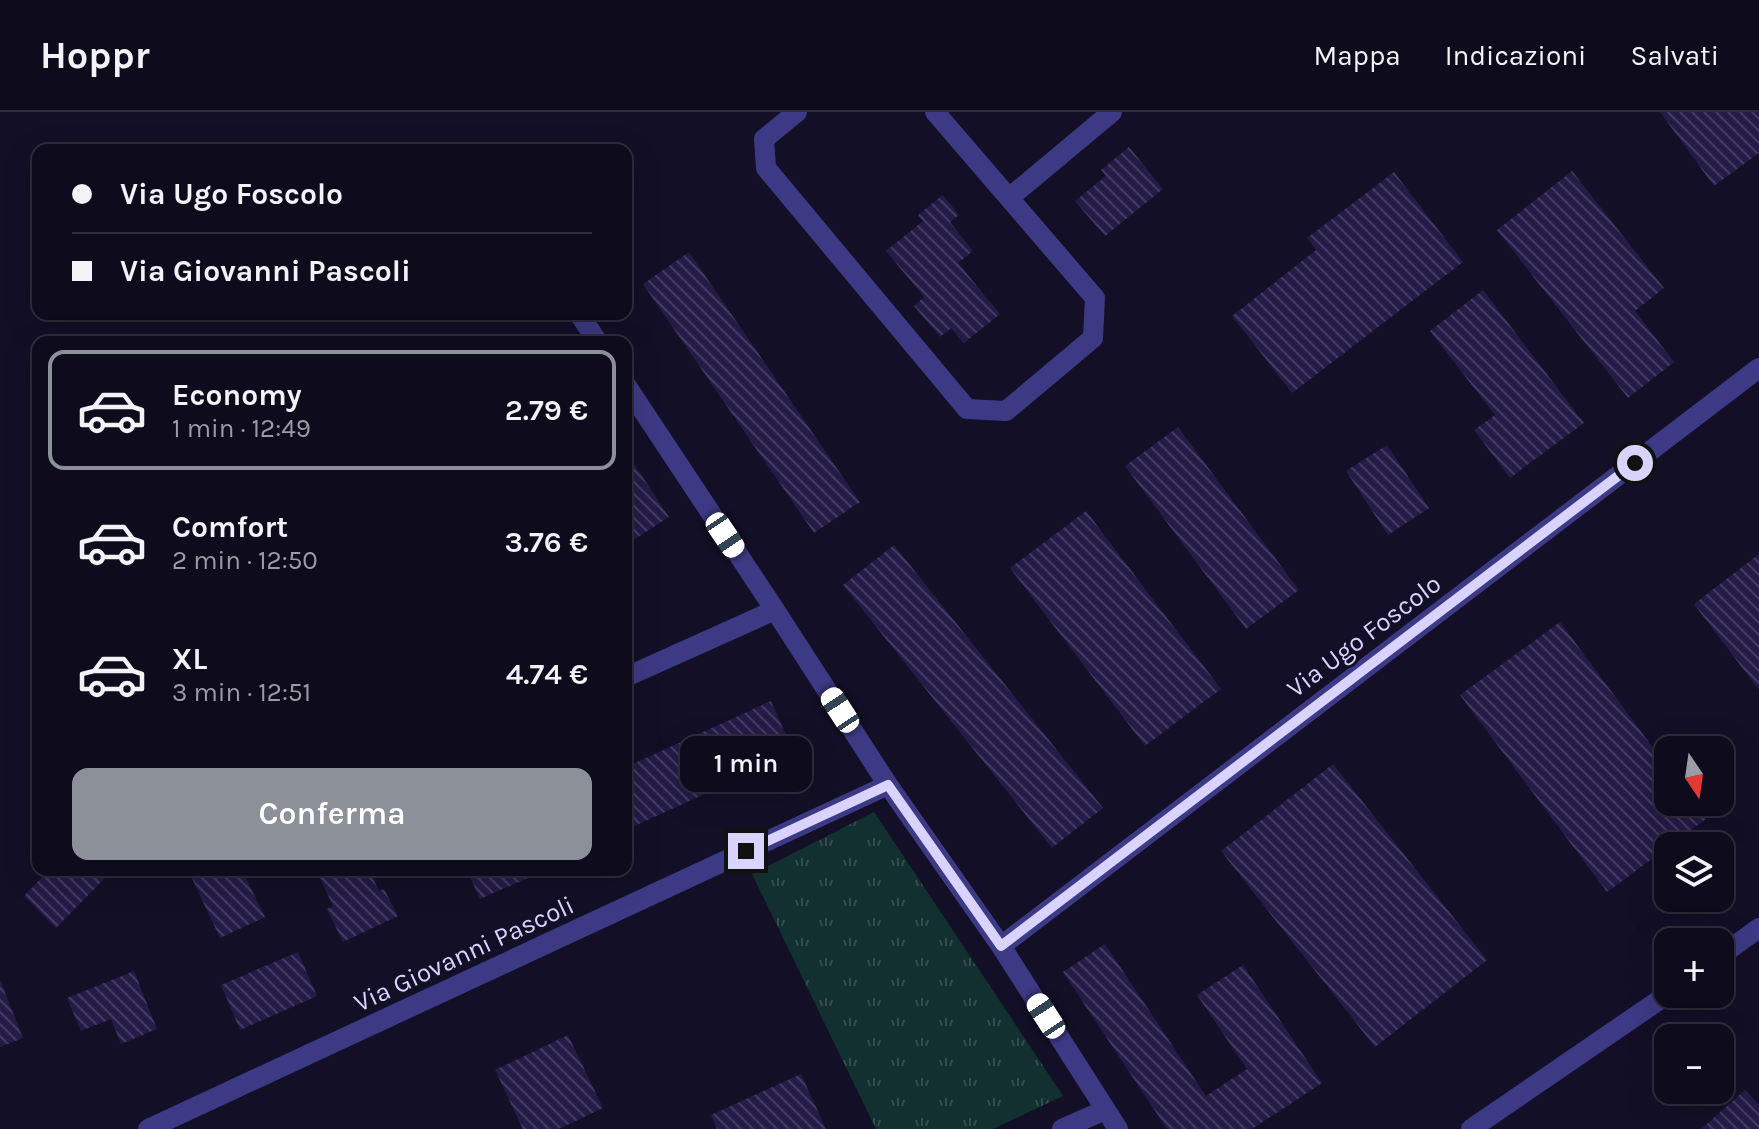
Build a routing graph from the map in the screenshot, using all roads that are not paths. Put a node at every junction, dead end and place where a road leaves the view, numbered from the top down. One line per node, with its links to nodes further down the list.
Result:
1 (797, 112): 4 (street)
2 (935, 112): 4 (street)
3 (1112, 112): 4 (street)
4 (1009, 198)
5 (1759, 368): 11 (street, Via Ugo Foscolo)
6 (632, 394): 7 (street)
7 (775, 610): 8 (street); 9 (street)
8 (632, 674)
9 (888, 785): 11 (street); 15 (street, Via Giovanni Pascoli)
10 (1759, 928): 12 (street)
11 (1001, 946): 14 (street)
12 (1734, 946)
13 (1654, 1004): 18 (street)
14 (1105, 1110): 16 (street); 17 (street)
15 (148, 1129)
16 (1062, 1129)
17 (1118, 1129)
18 (1471, 1129)

